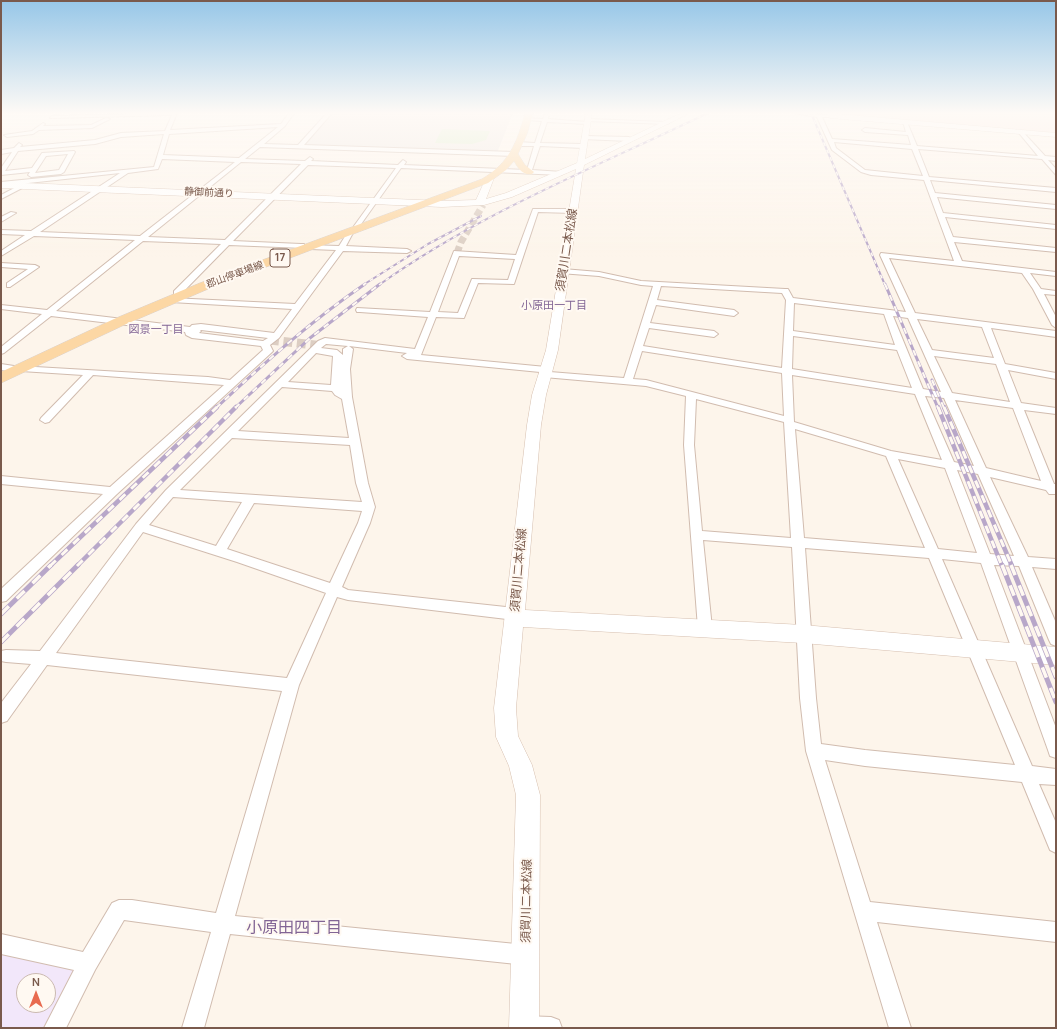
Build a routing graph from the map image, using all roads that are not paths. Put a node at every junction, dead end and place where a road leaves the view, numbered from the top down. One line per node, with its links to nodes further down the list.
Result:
1 (9, 161): 20 (street)
2 (40, 161): 18 (street)
3 (67, 161): 18 (street)
4 (159, 161): 19 (street)
5 (238, 161): 31 (street)
6 (262, 161): 16 (street)
7 (403, 161): 17 (street)
8 (509, 161): 23 (main road, 郡山停車場線 / 17)
9 (518, 161): 21 (main road)
10 (532, 161): 21 (street)
11 (574, 161): 22 (street, 静御前通り)
12 (580, 161): 41 (street, 須賀川二本松線)
13 (850, 161): 25 (street)
14 (919, 161): 25 (street)
15 (1046, 161): 24 (street)
16 (307, 163): 17 (street); 33 (street)
17 (400, 166): 23 (street); 35 (street)
18 (34, 170): 20 (street)
19 (128, 171): 26 (street); 29 (street)
20 (1, 172)
21 (529, 172): 22 (street); 23 (street)
22 (561, 172): 38 (street, 静御前通り)
23 (495, 173): 37 (main road, 郡山停車場線 / 17); 38 (street)
24 (1056, 173)
25 (926, 178): 28 (street); 32 (street)
26 (1, 184): 27 (street, 静御前通り)
27 (22, 186): 29 (street, 静御前通り); 34 (street)
28 (984, 188): 30 (street); 36 (street)
29 (101, 189): 31 (street, 静御前通り); 50 (street)
30 (1056, 190)
31 (197, 193): 33 (street, 静御前通り); 51 (street)
32 (932, 195): 36 (street); 43 (street)
33 (273, 196): 35 (street, 静御前通り); 53 (street)
34 (1, 198)
35 (375, 200): 37 (street, 静御前通り); 48 (street)
36 (990, 201): 39 (street); 40 (street)
37 (422, 203): 38 (street, 静御前通り); 48 (main road, 郡山停車場線 / 17)
38 (482, 203)
39 (1056, 207)
40 (994, 208)
41 (573, 211): 59 (street); 62 (street, 須賀川二本松線)
42 (13, 213): 45 (street)
43 (940, 215): 46 (street); 52 (street)
44 (998, 215): 46 (street)
45 (1, 220)
46 (1002, 222): 47 (street)
47 (1056, 227)
48 (354, 229): 54 (main road, 郡山停車場線 / 17); 55 (street)
49 (1, 232): 50 (street)
50 (33, 233): 51 (street); 58 (street)
51 (142, 238): 53 (street); 77 (street)
52 (949, 239): 56 (street); 60 (street)
53 (226, 243): 54 (street); 69 (street)
54 (306, 247): 55 (street); 69 (main road, 郡山停車場線 / 17)
55 (341, 248): 57 (street); 73 (street)
56 (1056, 250)
57 (407, 251)
58 (1, 254)
59 (520, 257): 78 (street); 78 (street)
60 (959, 263): 63 (street); 79 (street)
61 (1, 265): 66 (street)
62 (563, 271): 65 (street); 99 (street, 須賀川二本松線)
63 (1025, 271): 64 (street); 67 (street)
64 (1056, 274)
65 (658, 284): 70 (street); 71 (street)
66 (10, 285)
67 (1038, 291): 68 (street); 83 (street)
68 (1056, 293)
69 (174, 297): 73 (street); 80 (main road, 郡山停車場線 / 17)
70 (790, 300): 75 (street); 85 (street)
71 (653, 302): 76 (street); 81 (street)
72 (1, 307): 77 (street)
73 (298, 307): 88 (street)
74 (360, 310): 78 (street)
75 (887, 312): 79 (street); 91 (street)
76 (734, 313)
77 (47, 314): 80 (street); 93 (street)
78 (433, 315): 95 (street)
79 (911, 315): 82 (street); 94 (street)
80 (115, 321): 84 (street); 97 (main road, 郡山停車場線 / 17)
81 (646, 325): 86 (street); 90 (street)
82 (985, 325): 87 (street); 96 (street)
83 (1056, 325)
84 (191, 331): 88 (street); 88 (street)
85 (788, 333): 91 (street); 98 (street)
86 (714, 334)
87 (1056, 334)
88 (270, 340): 104 (street)
89 (318, 348): 92 (street); 95 (street); 105 (street); 107 (street)
90 (638, 348): 98 (street); 103 (street)
91 (899, 348): 106 (street)
92 (348, 349): 95 (street); 107 (street)
93 (1, 351)
94 (928, 352): 96 (street); 109 (street)
95 (417, 354): 99 (street)
96 (1001, 364): 101 (street); 110 (street)
97 (8, 369): 100 (street); 102 (main road, 郡山停車場線 / 17)
98 (787, 371): 106 (street); 113 (street)
99 (545, 372): 103 (street); 136 (street, 須賀川二本松線)
100 (90, 373): 104 (street); 112 (street)
101 (1056, 376)
102 (1, 378)
103 (628, 380): 108 (street)
104 (231, 383): 121 (street)
105 (279, 384): 107 (street); 114 (street)
106 (920, 392): 109 (street); 117 (street)
107 (341, 393): 115 (street)
108 (691, 395): 113 (street); 127 (street)
109 (949, 396): 110 (street); 118 (street)
110 (1017, 406): 111 (street); 120 (street)
111 (1056, 411)
112 (45, 420)
113 (789, 422): 116 (street); 128 (street)
114 (229, 434): 115 (street); 122 (street)
115 (354, 442): 125 (street)
116 (890, 454): 117 (street); 130 (street)
117 (950, 466): 118 (street); 131 (street)
118 (982, 471): 120 (street); 132 (street)
119 (1, 480): 121 (street)
120 (1053, 487): 123 (street)
121 (113, 491): 135 (street)
122 (170, 493): 124 (street); 126 (street)
123 (1056, 495)
124 (250, 499): 125 (street); 129 (street)
125 (369, 507): 134 (street)
126 (140, 527): 129 (street); 144 (street)
127 (696, 535): 128 (street); 137 (street)
128 (798, 543): 130 (street); 138 (street)
129 (219, 552): 134 (street)
130 (933, 553): 131 (street); 140 (street)
131 (985, 559): 132 (street); 141 (street)
132 (1023, 561): 133 (street); 139 (street)
133 (1056, 564)
134 (333, 591): 136 (street); 145 (street)
135 (1, 597)
136 (515, 616): 137 (street); 156 (street, 須賀川二本松線)
137 (705, 628): 138 (street)
138 (803, 634): 140 (street); 148 (street)
139 (1056, 640)
140 (973, 648): 141 (street); 149 (street)
141 (1020, 653): 143 (street); 147 (street)
142 (6, 656): 144 (street)
143 (1056, 656)
144 (44, 658): 145 (street); 146 (street)
145 (292, 685): 153 (street)
146 (1, 716)
147 (1056, 750)
148 (814, 751): 149 (street); 152 (street)
149 (1027, 774): 150 (street); 151 (street)
150 (1056, 777)
151 (1056, 844)
152 (863, 911): 154 (street); 162 (street)
153 (222, 924): 156 (street); 157 (street); 159 (street)
154 (1056, 932)
155 (1, 944): 157 (street)
156 (526, 955): 160 (street, 須賀川二本松線)
157 (88, 963): 158 (street)
158 (55, 1028)
159 (193, 1028)
160 (524, 1028): 161 (street)
161 (551, 1028)
162 (900, 1028)

